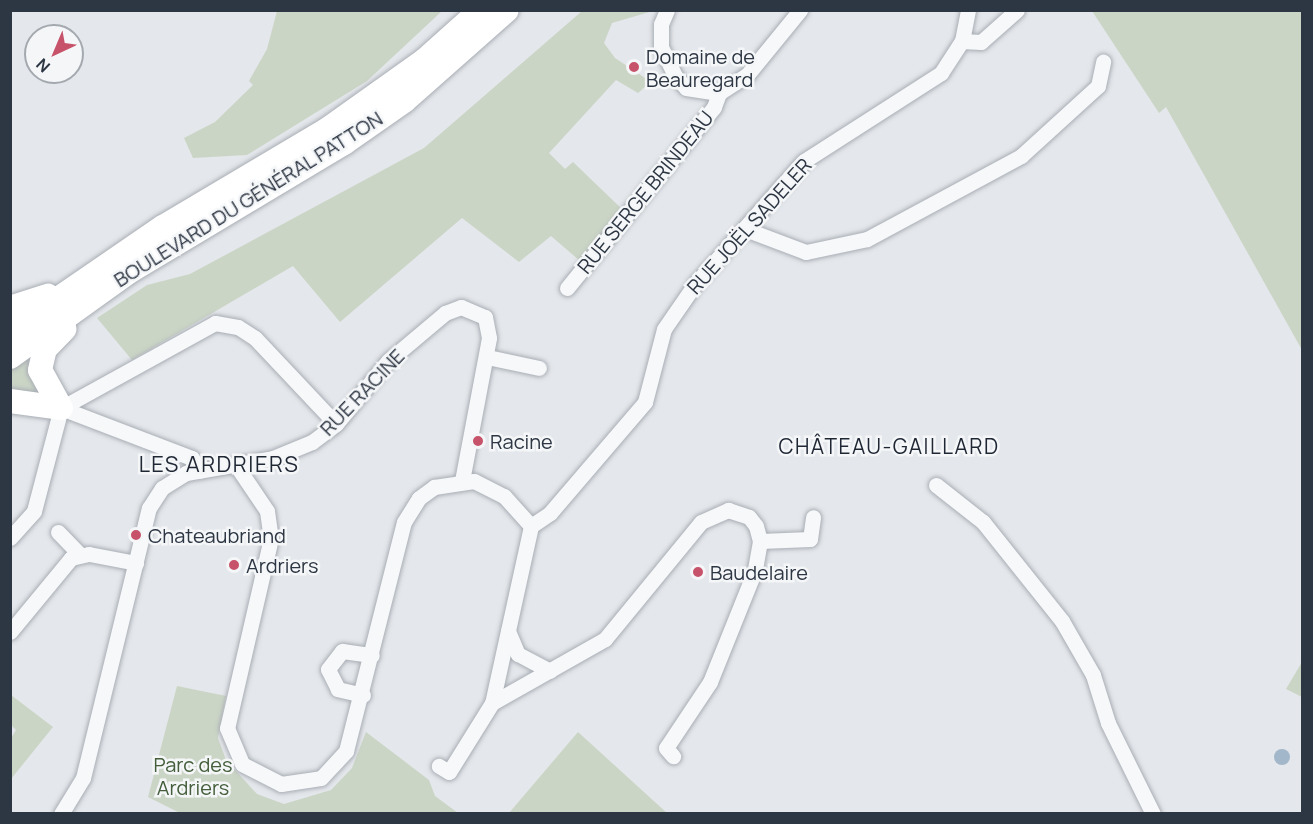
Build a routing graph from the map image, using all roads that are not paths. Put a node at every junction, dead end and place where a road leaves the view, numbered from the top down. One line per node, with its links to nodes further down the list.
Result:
1 (481, 10): 13 (highway, BOULEVARD DU GÉNÉRAL PATTON)
2 (507, 10): 11 (highway, BOULEVARD DU GÉNÉRAL PATTON)
3 (667, 10): 9 (street)
4 (800, 10): 9 (street)
5 (968, 10): 7 (street, RUE JOËL SADELER)
6 (1017, 10): 7 (street)
7 (962, 41): 10 (street, RUE JOËL SADELER)
8 (1103, 62): 10 (street)
9 (719, 93): 12 (street, RUE SERGE BRINDEAU)
10 (745, 229): 27 (street, RUE JOËL SADELER)
11 (130, 271): 16 (highway, BOULEVARD DU GÉNÉRAL PATTON); 20 (highway)
12 (567, 288)
13 (67, 289): 14 (highway); 15 (highway, BOULEVARD DU GÉNÉRAL PATTON)
14 (10, 308)
15 (10, 332)
16 (10, 357)
17 (487, 357): 18 (street); 21 (street, RUE RACINE); 24 (street, RUE RACINE)
18 (539, 368)
19 (10, 401): 20 (highway)
20 (61, 408): 21 (street); 23 (street); 28 (street)
21 (336, 424): 22 (street, RUE RACINE)
22 (237, 465): 23 (street, RUE RACINE); 37 (street)
23 (200, 471): 32 (street, RUE RACINE)
24 (462, 481): 27 (street); 35 (street)
25 (936, 486): 42 (street)
26 (813, 517): 30 (street)
27 (531, 526): 34 (street)
28 (14, 531)
29 (58, 532): 31 (street)
30 (760, 542): 36 (street); 39 (street)
31 (79, 554): 32 (street); 33 (street)
32 (136, 563): 41 (street, RUE RACINE)
33 (10, 632)
34 (508, 632): 36 (street); 38 (street)
35 (372, 655): 37 (street); 37 (street)
36 (550, 671): 38 (street)
37 (363, 695)
38 (492, 703): 40 (street)
39 (673, 756)
40 (439, 766)
41 (61, 813)
42 (1153, 813)

